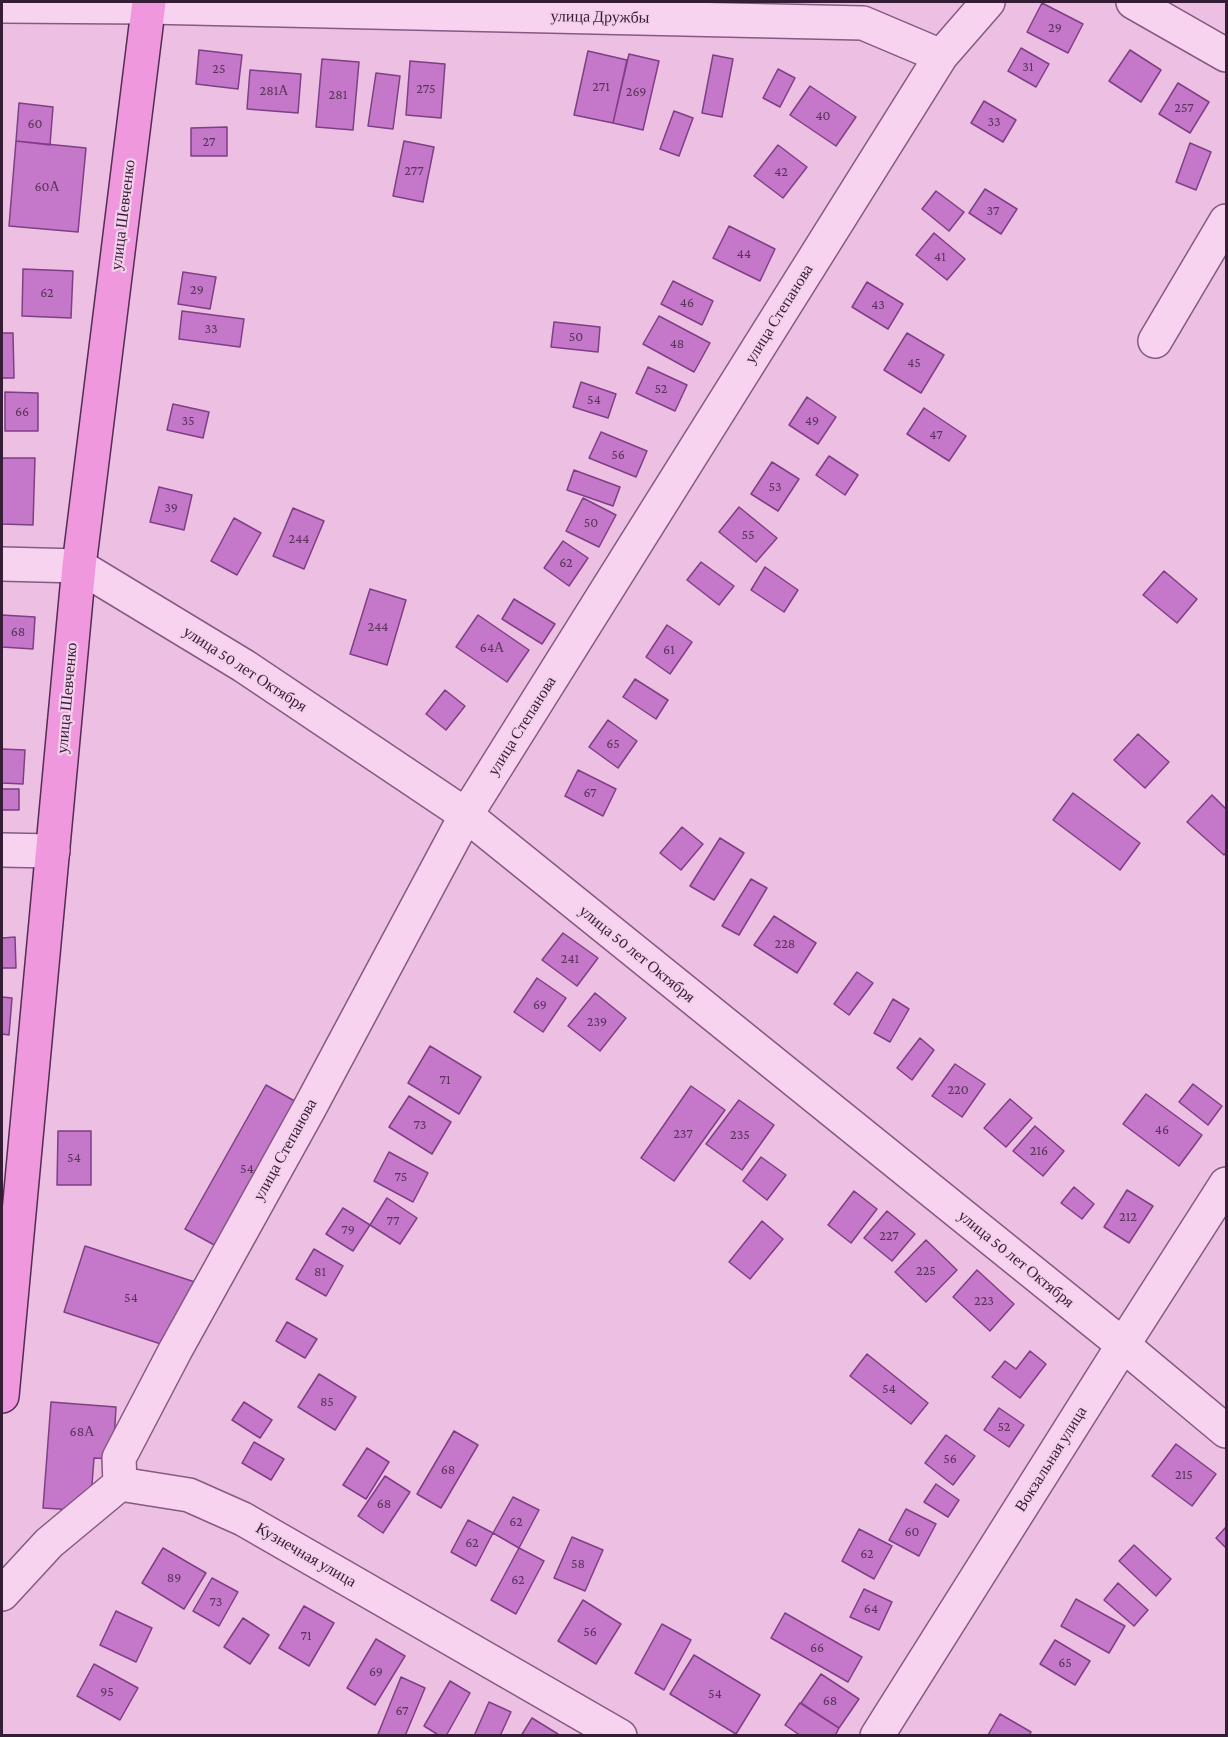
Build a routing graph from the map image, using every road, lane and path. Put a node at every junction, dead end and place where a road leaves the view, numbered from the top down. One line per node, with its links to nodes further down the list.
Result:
1 (988, 2): 6 (street, улица Степанова)
2 (1133, 2): 5 (street)
3 (149, 4): 4 (street, улица Дружбы); 6 (street, улица Дружбы); 10 (main road, улица Шевченко)
4 (2, 6)
5 (1227, 55)
6 (941, 56): 11 (street, улица Степанова)
7 (1227, 221): 8 (street)
8 (1155, 341)
9 (2, 564): 10 (street, улица 50 лет Октября)
10 (79, 566): 11 (street, улица 50 лет Октября); 13 (main road, улица Шевченко)
11 (466, 815): 16 (street, улица 50 лет Октября); 19 (street, улица Степанова)
12 (2, 850): 13 (street)
13 (52, 851): 14 (main road, улица Шевченко)
14 (12, 1179): 17 (main road, улица Шевченко)
15 (1227, 1184): 16 (street, Вокзальная улица)
16 (1123, 1345): 18 (street, улица 50 лет Октября); 22 (street, Вокзальная улица)
17 (2, 1396)
18 (1227, 1431)
19 (120, 1484): 20 (street); 21 (street, Кузнечная улица)
20 (2, 1594)
21 (620, 1736)
22 (877, 1736)

